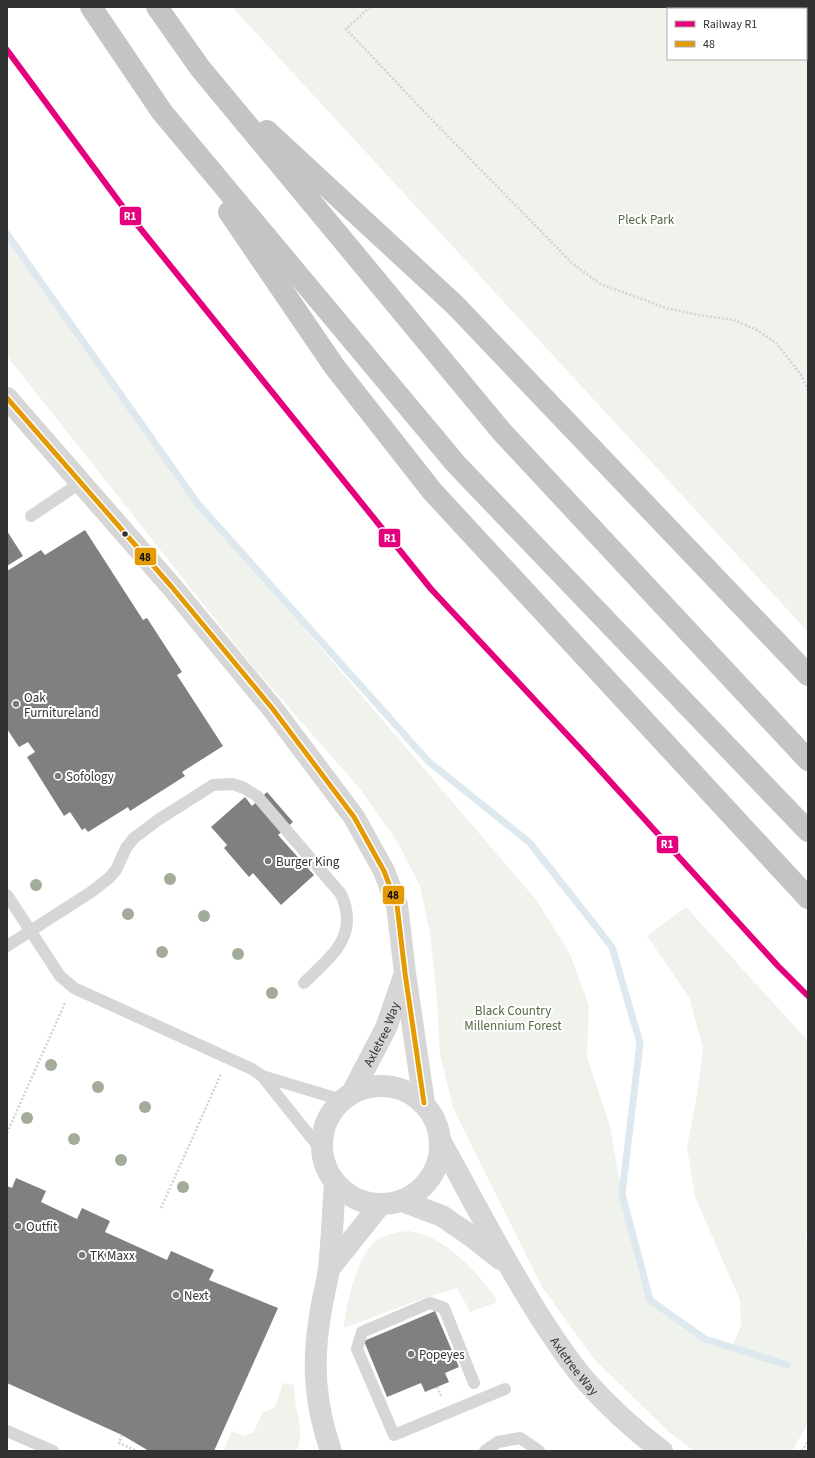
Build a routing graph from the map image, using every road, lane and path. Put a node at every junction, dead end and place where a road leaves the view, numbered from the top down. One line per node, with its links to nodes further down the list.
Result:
1 (91, 7): 5 (highway)
2 (157, 7): 4 (highway)
3 (370, 7): 6 (path)
4 (200, 68): 10 (highway); 11 (highway)
5 (162, 112): 12 (highway); 14 (highway)
6 (808, 390)
7 (7, 398): 8 (street, Axletree Way)
8 (80, 483): 9 (lane); 17 (street, Axletree Way)
9 (31, 516)
10 (808, 675)
11 (808, 760)
12 (808, 832)
13 (7, 895): 15 (lane)
14 (808, 898)
15 (30, 931): 16 (lane); 18 (lane); 19 (lane)
16 (7, 946)
17 (405, 973): 22 (street, Axletree Way); 23 (street, Axletree Way)
18 (304, 983)
19 (74, 988): 20 (lane); 24 (path)
20 (228, 1057): 21 (lane); 30 (path)
21 (262, 1076): 22 (lane); 26 (lane)
22 (347, 1097): 23 (street); 26 (street)
23 (424, 1103): 25 (street)
24 (7, 1133)
25 (441, 1142): 28 (street); 31 (street, Axletree Way)
26 (322, 1151): 27 (street)
27 (335, 1183): 29 (street); 32 (street)
28 (402, 1201): 29 (street); 31 (street, Axletree Way)
29 (380, 1205): 32 (street)
30 (161, 1208)
31 (508, 1265): 43 (street, Axletree Way)
32 (329, 1269): 40 (street)
33 (474, 1383): 34 (lane)
34 (505, 1389)
35 (7, 1431): 38 (lane)
36 (122, 1434): 39 (path)
37 (808, 1441): 44 (path)
38 (53, 1451)
39 (137, 1451)
40 (330, 1451)
41 (485, 1451): 42 (lane)
42 (539, 1451)
43 (662, 1451)
44 (802, 1451)

